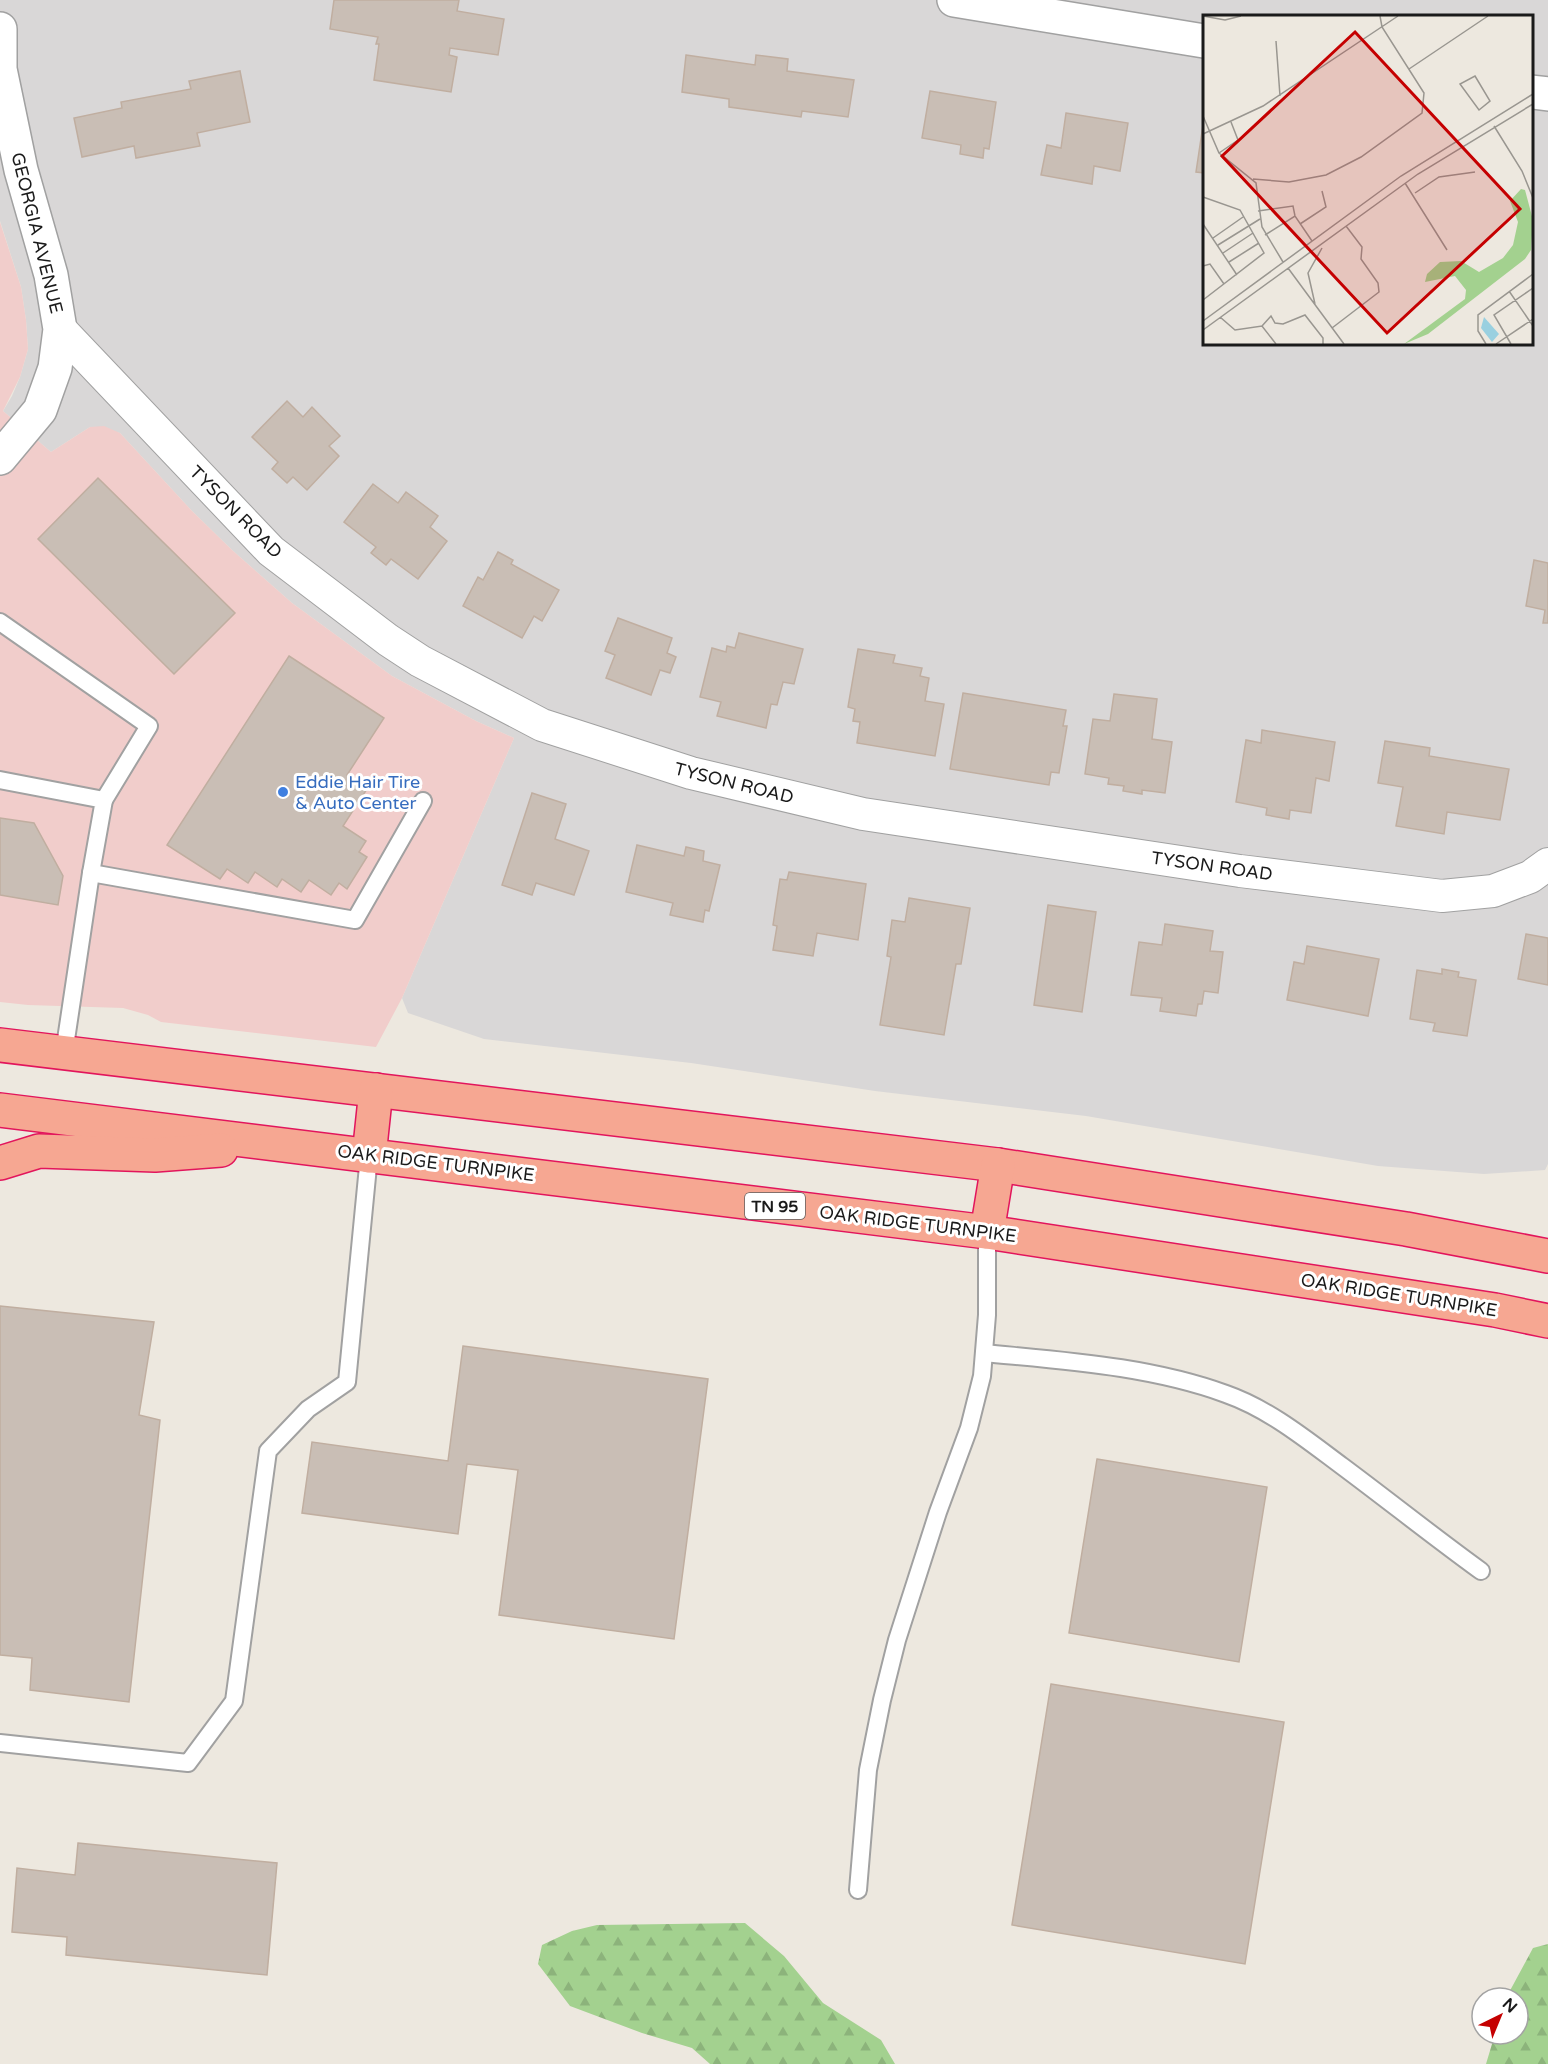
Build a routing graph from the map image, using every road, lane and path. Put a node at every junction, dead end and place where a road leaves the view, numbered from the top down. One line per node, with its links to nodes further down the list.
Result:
1 (954, 0): 3 (street)
2 (0, 29): 6 (street, GEORGIA AVENUE)
3 (1203, 41)
4 (1533, 92): 5 (street)
5 (1548, 94)
6 (60, 328): 7 (street, GEORGIA AVENUE); 12 (street, TYSON ROAD)
7 (0, 458)
8 (0, 622): 10 (lane)
9 (0, 780): 10 (lane)
10 (104, 800): 13 (lane)
11 (423, 801): 13 (lane)
12 (1548, 864)
13 (91, 873): 15 (lane)
14 (0, 1046): 15 (highway)
15 (64, 1053): 16 (highway)
16 (376, 1090): 19 (highway); 21 (highway)
17 (0, 1110): 18 (highway, OAK RIDGE TURNPIKE / TN 95)
18 (294, 1145): 19 (highway, OAK RIDGE TURNPIKE / TN 95); 20 (highway)
19 (369, 1156): 22 (highway, OAK RIDGE TURNPIKE / TN 95); 27 (lane)
20 (0, 1163)
21 (998, 1165): 22 (highway); 23 (highway)
22 (987, 1232): 24 (highway, OAK RIDGE TURNPIKE / TN 95); 25 (lane)
23 (1548, 1256)
24 (1548, 1321)
25 (984, 1353): 26 (lane); 28 (lane)
26 (1481, 1571)
27 (0, 1743)
28 (858, 1890)

